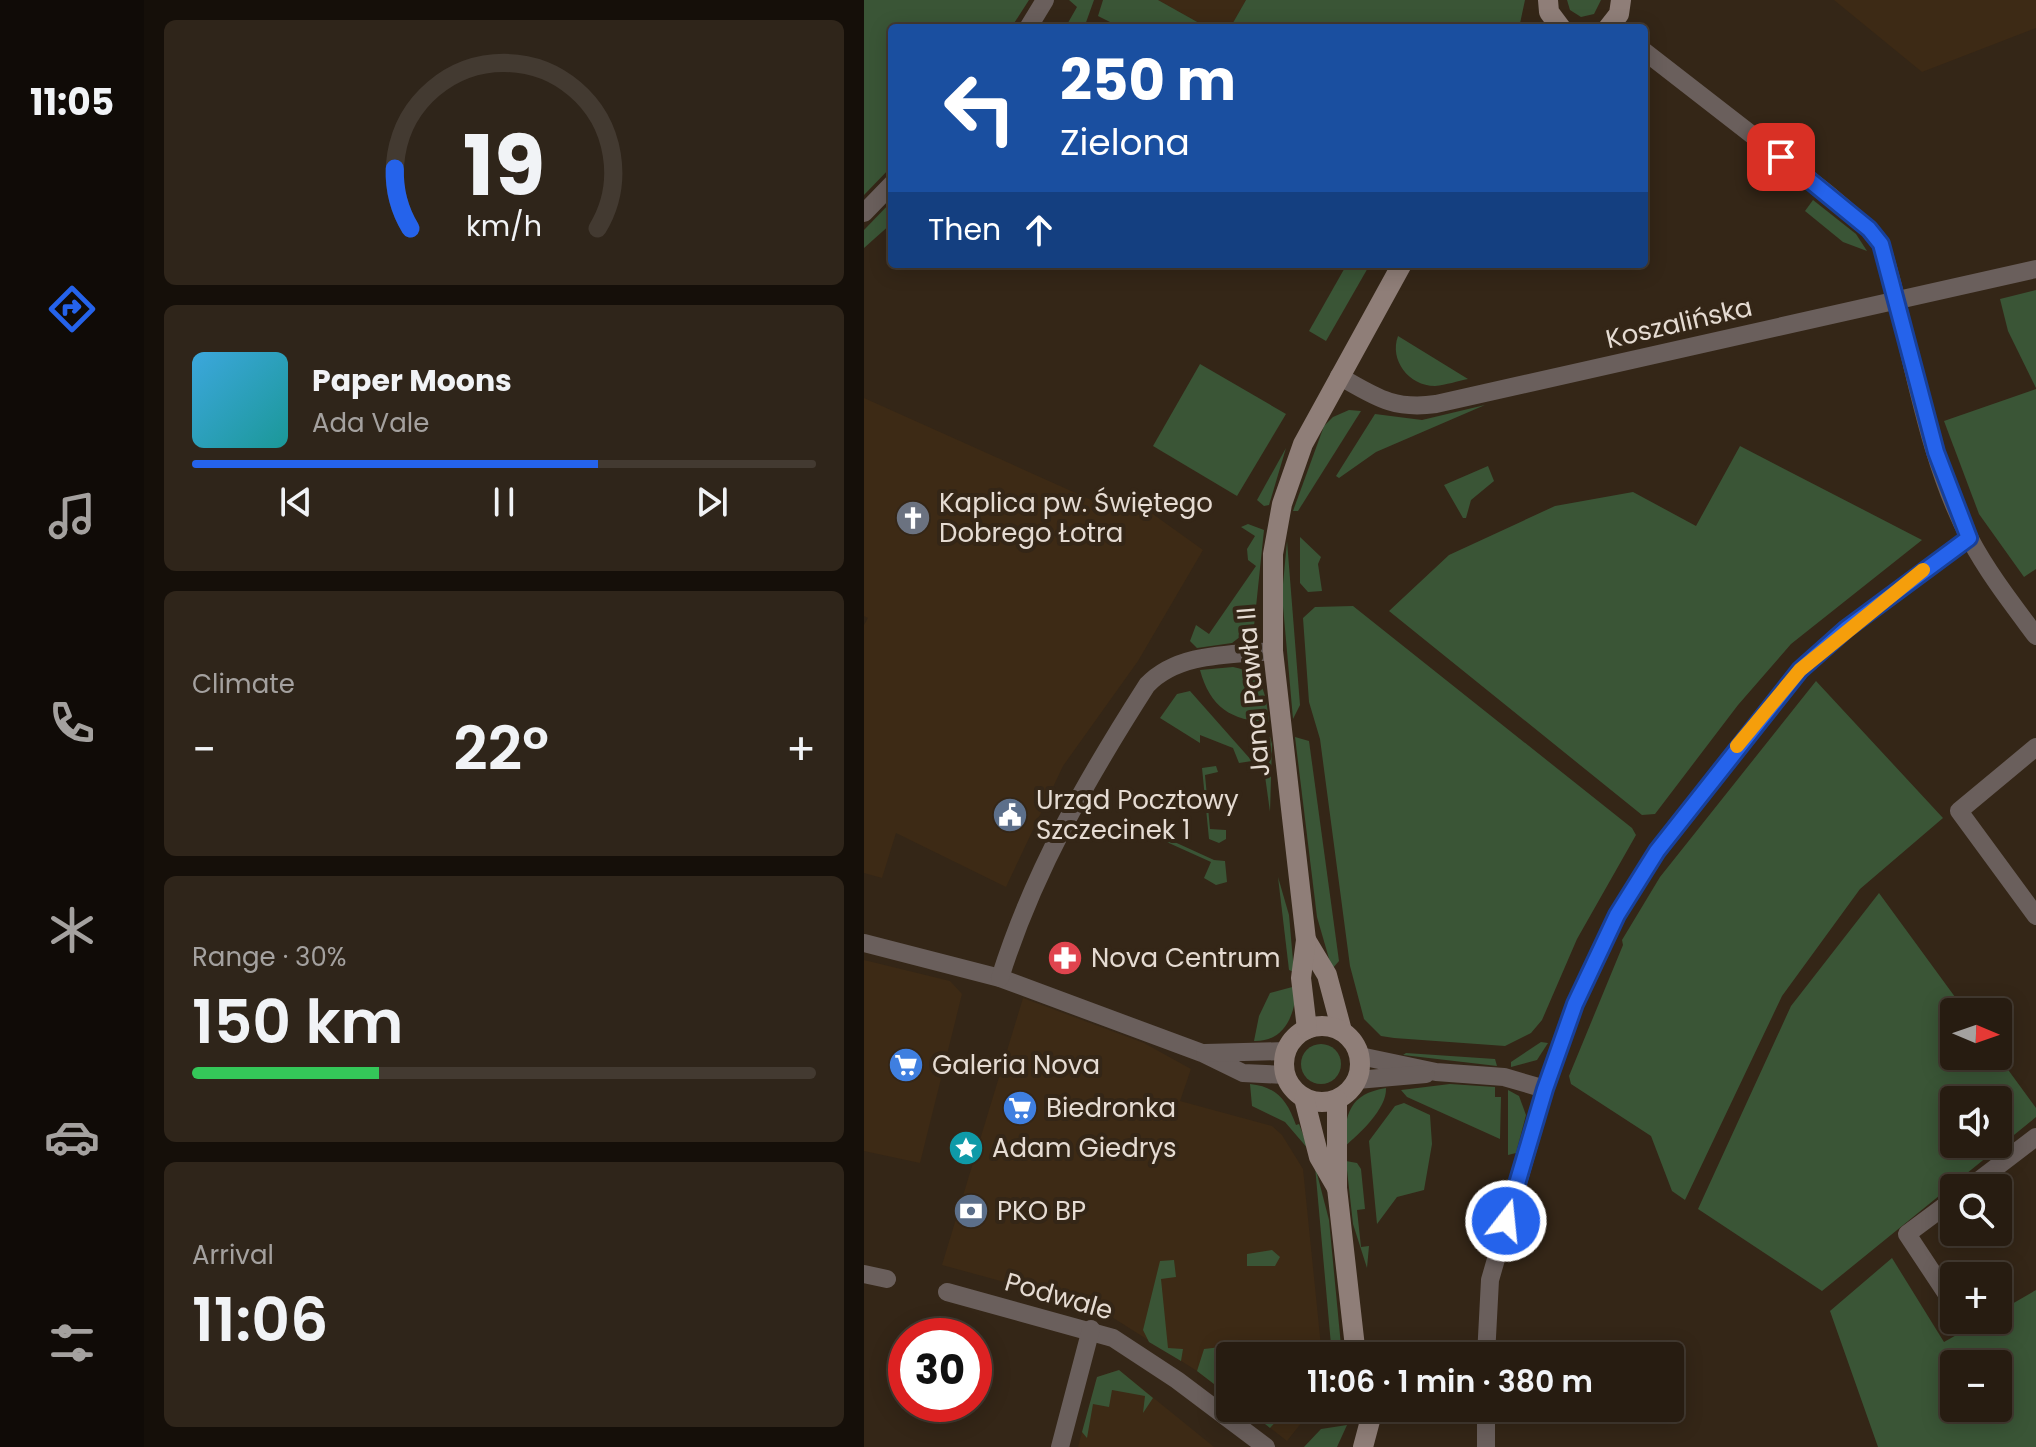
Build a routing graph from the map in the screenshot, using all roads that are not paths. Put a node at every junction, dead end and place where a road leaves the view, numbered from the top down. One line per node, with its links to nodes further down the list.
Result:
1 (1045, 0): 3 (street)
2 (1621, 0): 4 (street)
3 (1030, 24)
4 (1614, 24)
5 (1648, 54): 10 (street)
6 (888, 188): 7 (street)
7 (864, 213)
8 (1400, 268): 11 (street, Jana Pawła II)
9 (2036, 269): 10 (street, Koszalińska)
10 (1896, 301): 11 (street, Koszalińska); 12 (street)
11 (1339, 376): 14 (street, Jana Pawła II)
12 (1969, 538): 13 (street); 28 (street)
13 (2036, 636)
14 (1273, 651): 17 (street, Jana Pawła II); 19 (street)
15 (2036, 747): 16 (street)
16 (2036, 916)
17 (1306, 940): 20 (street, Jana Pawła II); 21 (street, Jana Pawła II)
18 (864, 943): 19 (street)
19 (1000, 978): 23 (street)
20 (1307, 1029): 21 (street); 22 (street)
21 (1342, 1031): 24 (street)
22 (1286, 1051): 23 (street); 26 (street)
23 (1202, 1053): 26 (street)
24 (1360, 1056): 25 (street); 27 (street)
25 (1436, 1072): 27 (street); 28 (street)
26 (1285, 1075): 29 (street)
27 (1357, 1080): 30 (street)
28 (1545, 1089): 41 (street)
29 (1304, 1098): 30 (street); 33 (street)
30 (1337, 1100): 33 (street)
31 (2036, 1137): 32 (street)
32 (1987, 1174)
33 (1337, 1188): 40 (street)
34 (1940, 1209): 37 (street)
35 (864, 1274): 36 (street)
36 (887, 1279)
37 (1940, 1284)
38 (947, 1292): 39 (street, Podwale)
39 (1091, 1329): 46 (street); 47 (street, Podwale)
40 (1354, 1342)
41 (1487, 1342)
42 (1357, 1422): 45 (street)
43 (1369, 1422): 45 (street)
44 (1486, 1422): 48 (street)
45 (1363, 1443)
46 (1060, 1447)
47 (1266, 1447)
48 (1486, 1447)

